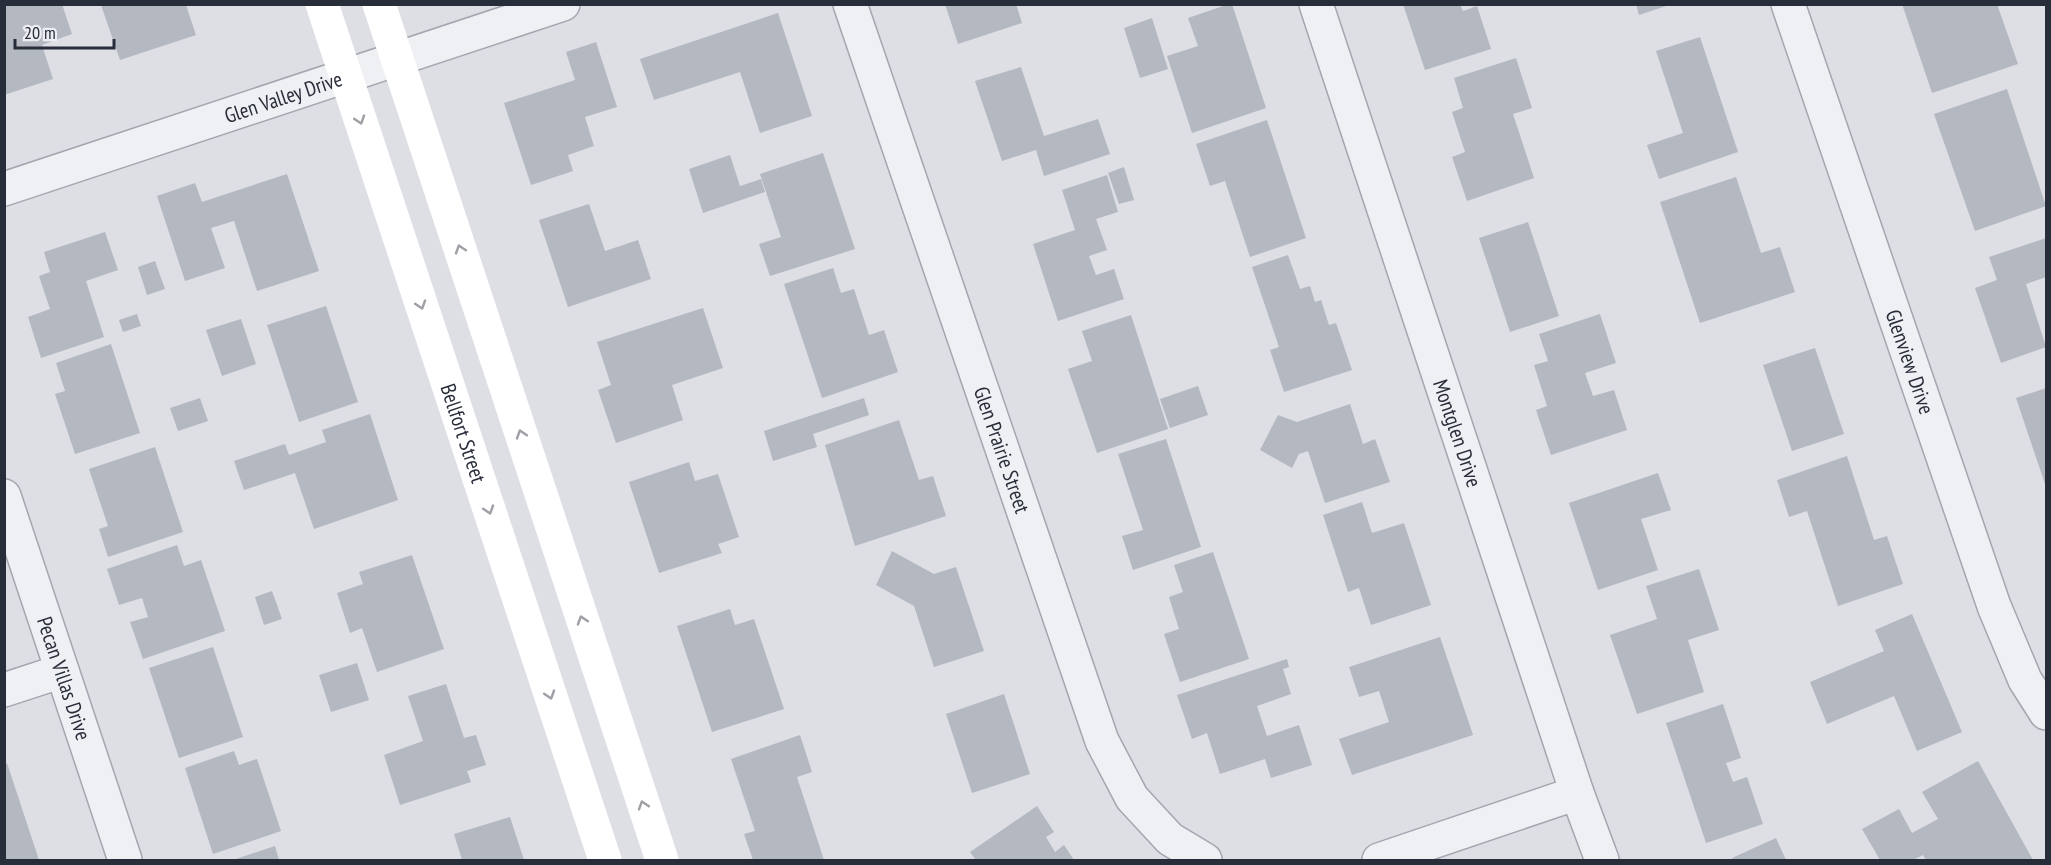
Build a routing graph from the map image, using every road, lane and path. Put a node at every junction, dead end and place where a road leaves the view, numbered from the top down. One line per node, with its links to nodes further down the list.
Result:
1 (322, 4): 8 (main road, Bellfort Street)
2 (379, 4): 7 (main road)
3 (563, 4): 7 (street, Glen Valley Drive)
4 (850, 4): 18 (street, Glen Prairie Street)
5 (1316, 4): 14 (street, Montglen Drive)
6 (1788, 4): 13 (street, Glenview Drive)
7 (398, 59): 8 (street, Glen Valley Drive); 17 (main road, one-way to 7)
8 (346, 76): 9 (street, Glen Valley Drive); 16 (main road, Bellfort Street, one-way to 16)
9 (4, 189)
10 (4, 496): 11 (street, Pecan Villas Drive)
11 (62, 671): 12 (street); 15 (street, Pecan Villas Drive)
12 (4, 690)
13 (2046, 713)
14 (1577, 793): 19 (street); 20 (street, Montglen Drive)
15 (125, 861)
16 (605, 861)
17 (662, 861)
18 (1205, 861)
19 (1379, 861)
20 (1602, 861)

